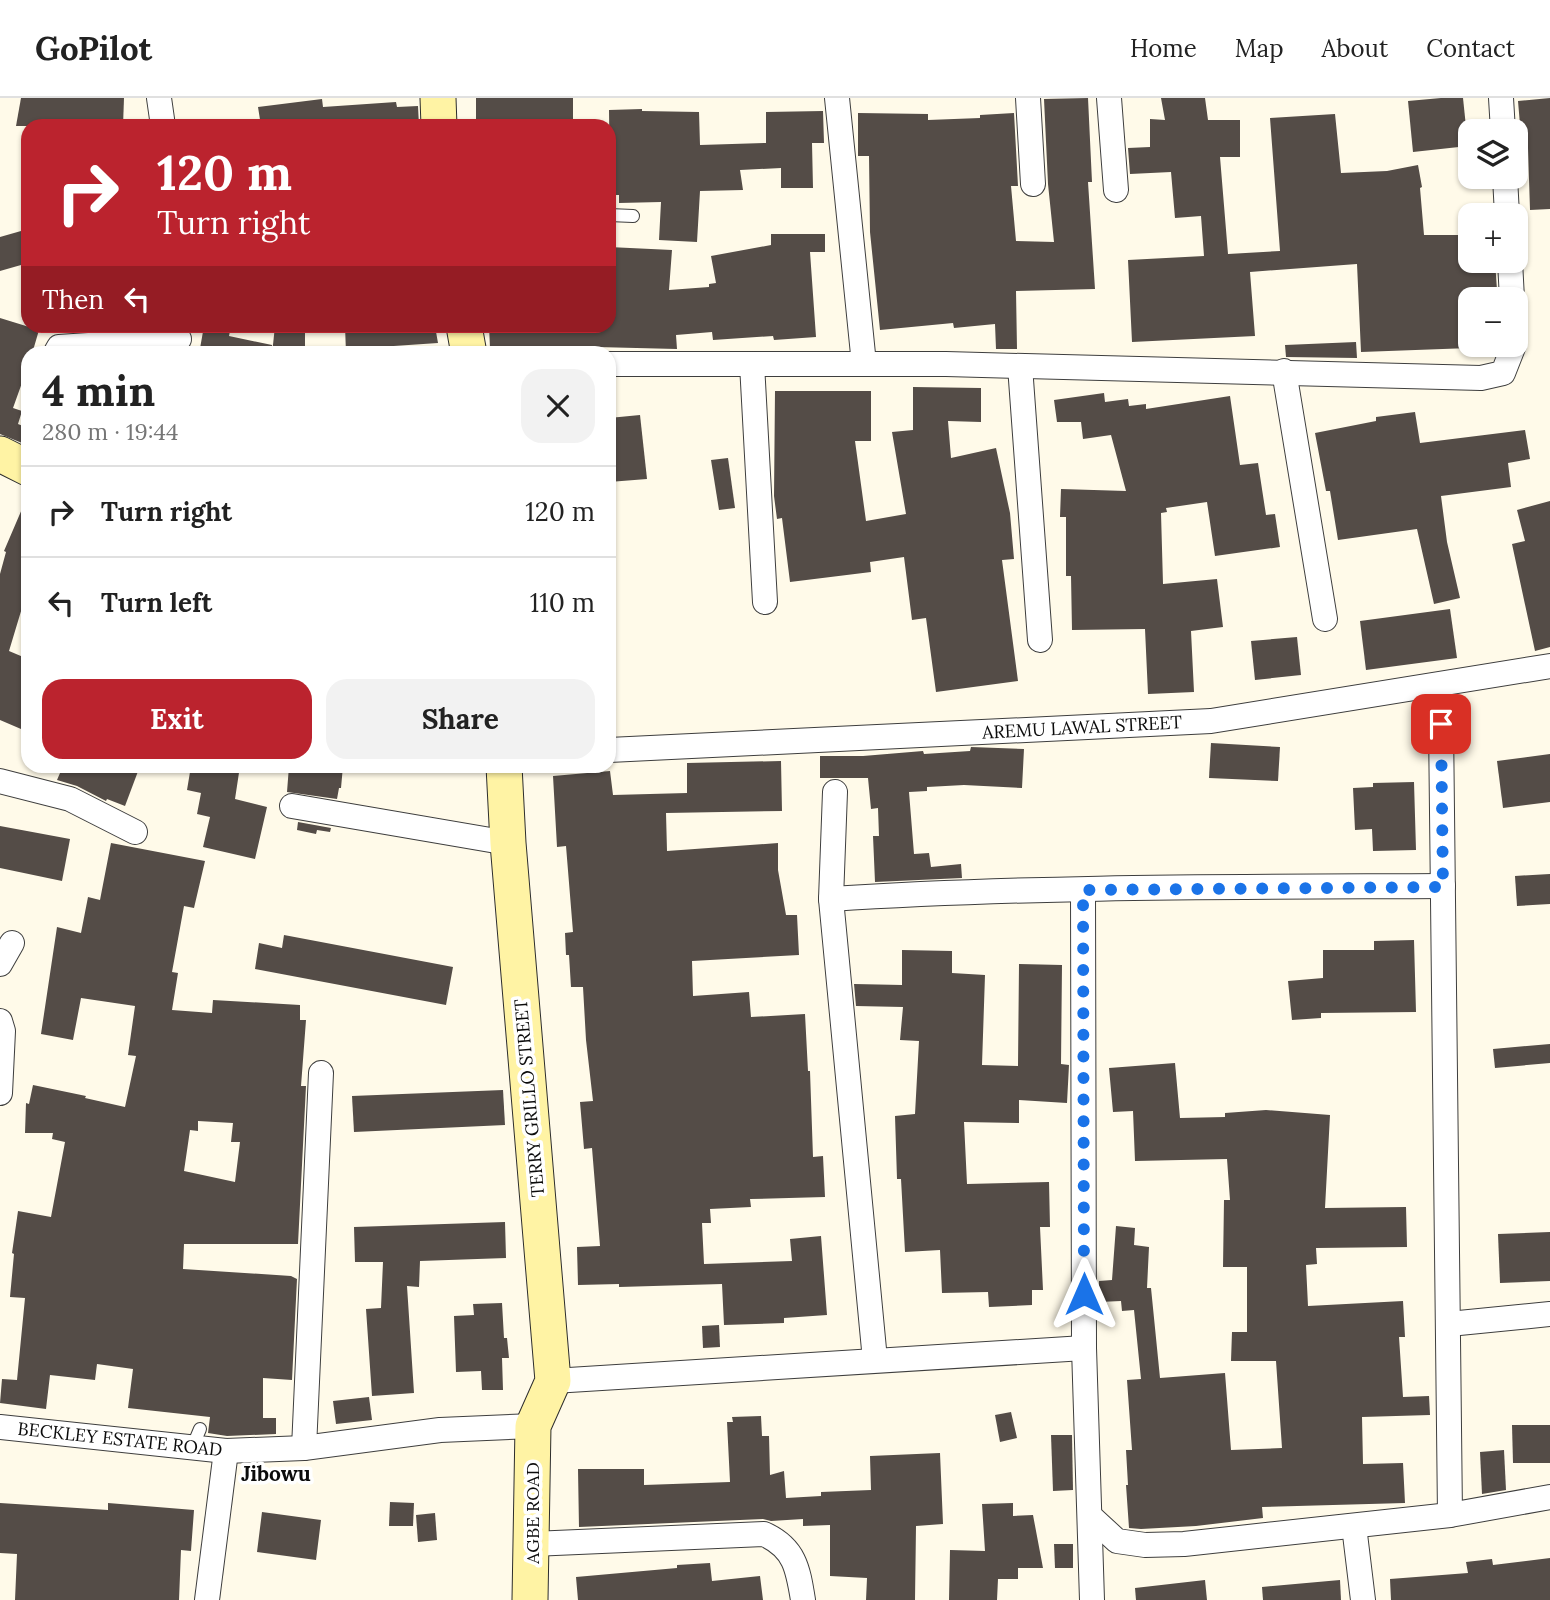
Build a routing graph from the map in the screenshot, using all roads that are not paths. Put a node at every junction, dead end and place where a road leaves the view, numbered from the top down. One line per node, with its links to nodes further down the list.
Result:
1 (159, 98): 7 (street)
2 (438, 98): 8 (street)
3 (837, 98): 19 (street)
4 (1028, 98): 10 (street)
5 (1109, 98): 11 (street)
6 (1501, 98): 9 (street)
7 (162, 119)
8 (439, 119)
9 (1502, 119)
10 (1033, 184)
11 (1116, 190)
12 (616, 215): 13 (lane)
13 (633, 216)
14 (179, 339): 15 (street)
15 (67, 346)
16 (1509, 357): 21 (street)
17 (616, 364): 18 (street)
18 (752, 364): 19 (street); 24 (street)
19 (864, 364): 20 (street)
20 (1020, 366): 21 (street); 26 (street)
21 (1284, 371): 25 (street)
22 (0, 454): 23 (street)
23 (21, 464)
24 (765, 602)
25 (1325, 619)
26 (1040, 640)
27 (1550, 666): 29 (street, AREMU LAWAL STREET)
28 (1441, 724): 36 (street)
29 (616, 750)
30 (504, 773): 35 (street, TERRY GRILLO STREET)
31 (0, 781): 34 (street)
32 (835, 792): 38 (street)
33 (292, 806): 35 (street)
34 (135, 832)
35 (508, 843): 46 (street, TERRY GRILLO STREET)
36 (1443, 887): 37 (street); 43 (street)
37 (1083, 890): 38 (street); 44 (street)
38 (831, 899): 45 (street)
39 (0, 1021): 41 (street)
40 (321, 1073): 49 (street)
41 (0, 1093)
42 (1550, 1314): 43 (street)
43 (1449, 1324): 52 (street)
44 (1084, 1348): 45 (street); 53 (street)
45 (875, 1360): 46 (street)
46 (552, 1381): 47 (street, TERRY GRILLO STREET)
47 (533, 1426): 49 (street, BECKLEY ESTATE ROAD); 55 (street, AGBE ROAD)
48 (0, 1427): 50 (street, BECKLEY ESTATE ROAD)
49 (304, 1448): 50 (street, BECKLEY ESTATE ROAD)
50 (226, 1451): 56 (street)
51 (1550, 1497): 52 (street)
52 (1451, 1515): 54 (street)
53 (1091, 1517): 54 (street); 59 (street)
54 (1354, 1526): 60 (street)
55 (532, 1544): 57 (street, AGBE ROAD); 58 (street)
56 (207, 1600)
57 (530, 1600)
58 (803, 1600)
59 (1092, 1600)
60 (1363, 1600)

